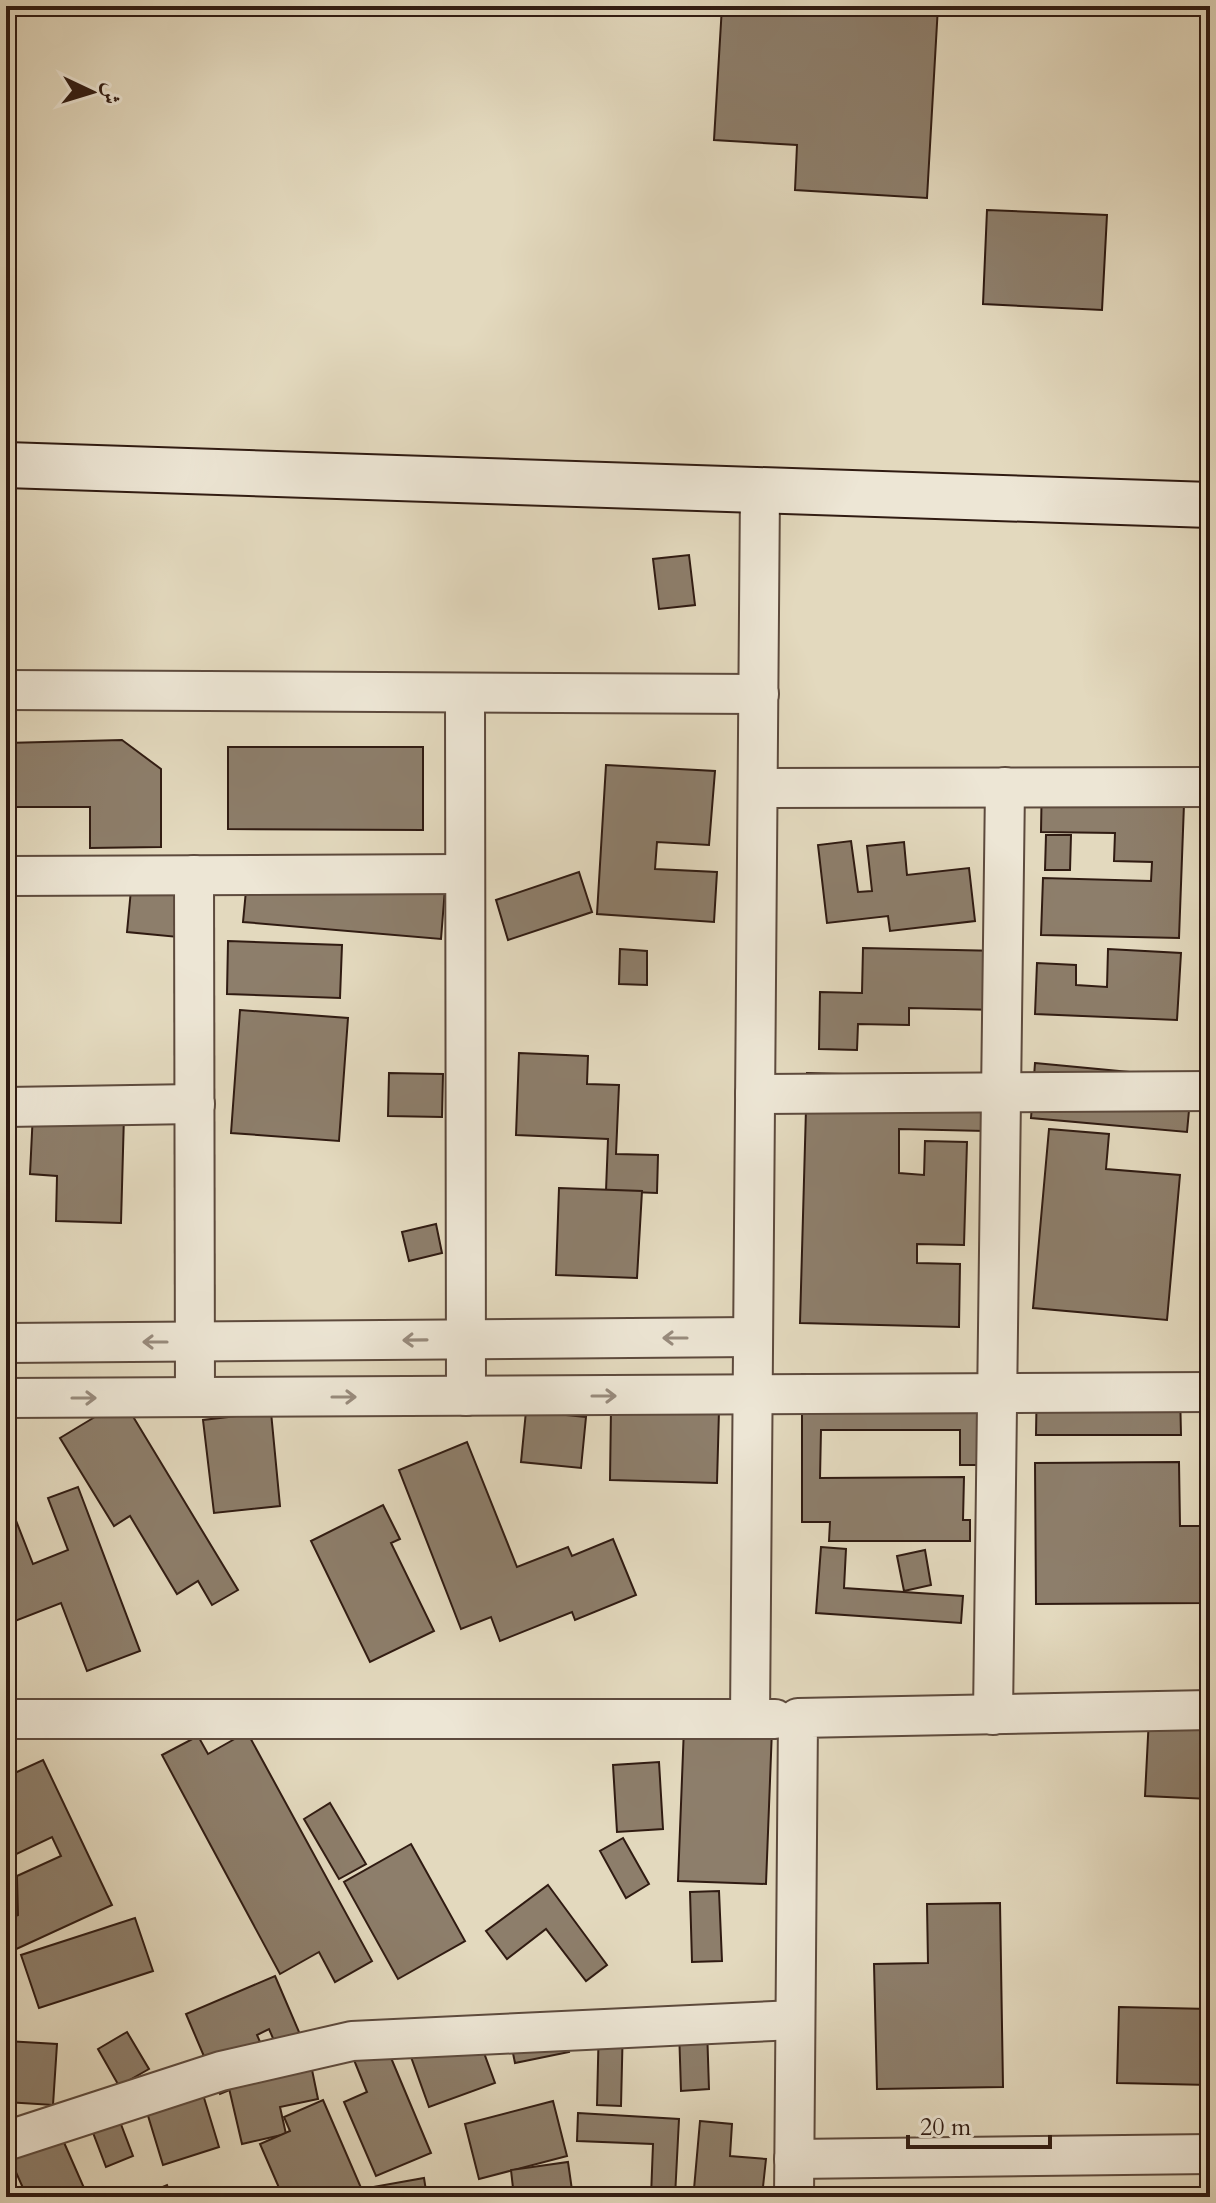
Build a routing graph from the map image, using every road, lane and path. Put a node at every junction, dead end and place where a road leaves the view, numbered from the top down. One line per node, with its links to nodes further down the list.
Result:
1 (6, 465): 2 (main road)
2 (760, 490): 3 (main road); 6 (street)
3 (1210, 505)
4 (6, 690): 5 (street)
5 (465, 693): 6 (street); 10 (street)
6 (759, 694): 9 (street)
7 (1005, 787): 8 (street); 9 (street); 14 (street)
8 (1210, 787)
9 (758, 788): 15 (street)
10 (463, 874): 11 (street); 19 (street)
11 (194, 875): 12 (street); 16 (street)
12 (6, 876)
13 (1210, 1091): 14 (street)
14 (1001, 1092): 15 (street); 23 (street)
15 (755, 1094): 18 (street)
16 (195, 1104): 17 (street); 20 (street)
17 (6, 1107)
18 (753, 1337): 19 (street, one-way to 19); 25 (street)
19 (464, 1339): 20 (street, one-way to 20); 24 (street)
20 (195, 1342): 21 (street, one-way to 21); 26 (street)
21 (6, 1343)
22 (1210, 1392): 23 (street)
23 (997, 1394): 25 (street); 29 (street)
24 (466, 1396): 25 (street, one-way to 25); 26 (street, one-way to 24)
25 (752, 1396): 32 (street)
26 (195, 1397): 27 (street, one-way to 26)
27 (6, 1398)
28 (1210, 1710): 29 (street)
29 (993, 1715): 30 (street)
30 (798, 1718): 32 (street); 33 (street)
31 (6, 1719): 32 (street)
32 (750, 1719)
33 (795, 2020): 34 (street); 36 (street)
34 (6, 2141)
35 (1210, 2154): 36 (street)
36 (794, 2159): 37 (street)
37 (794, 2197)

